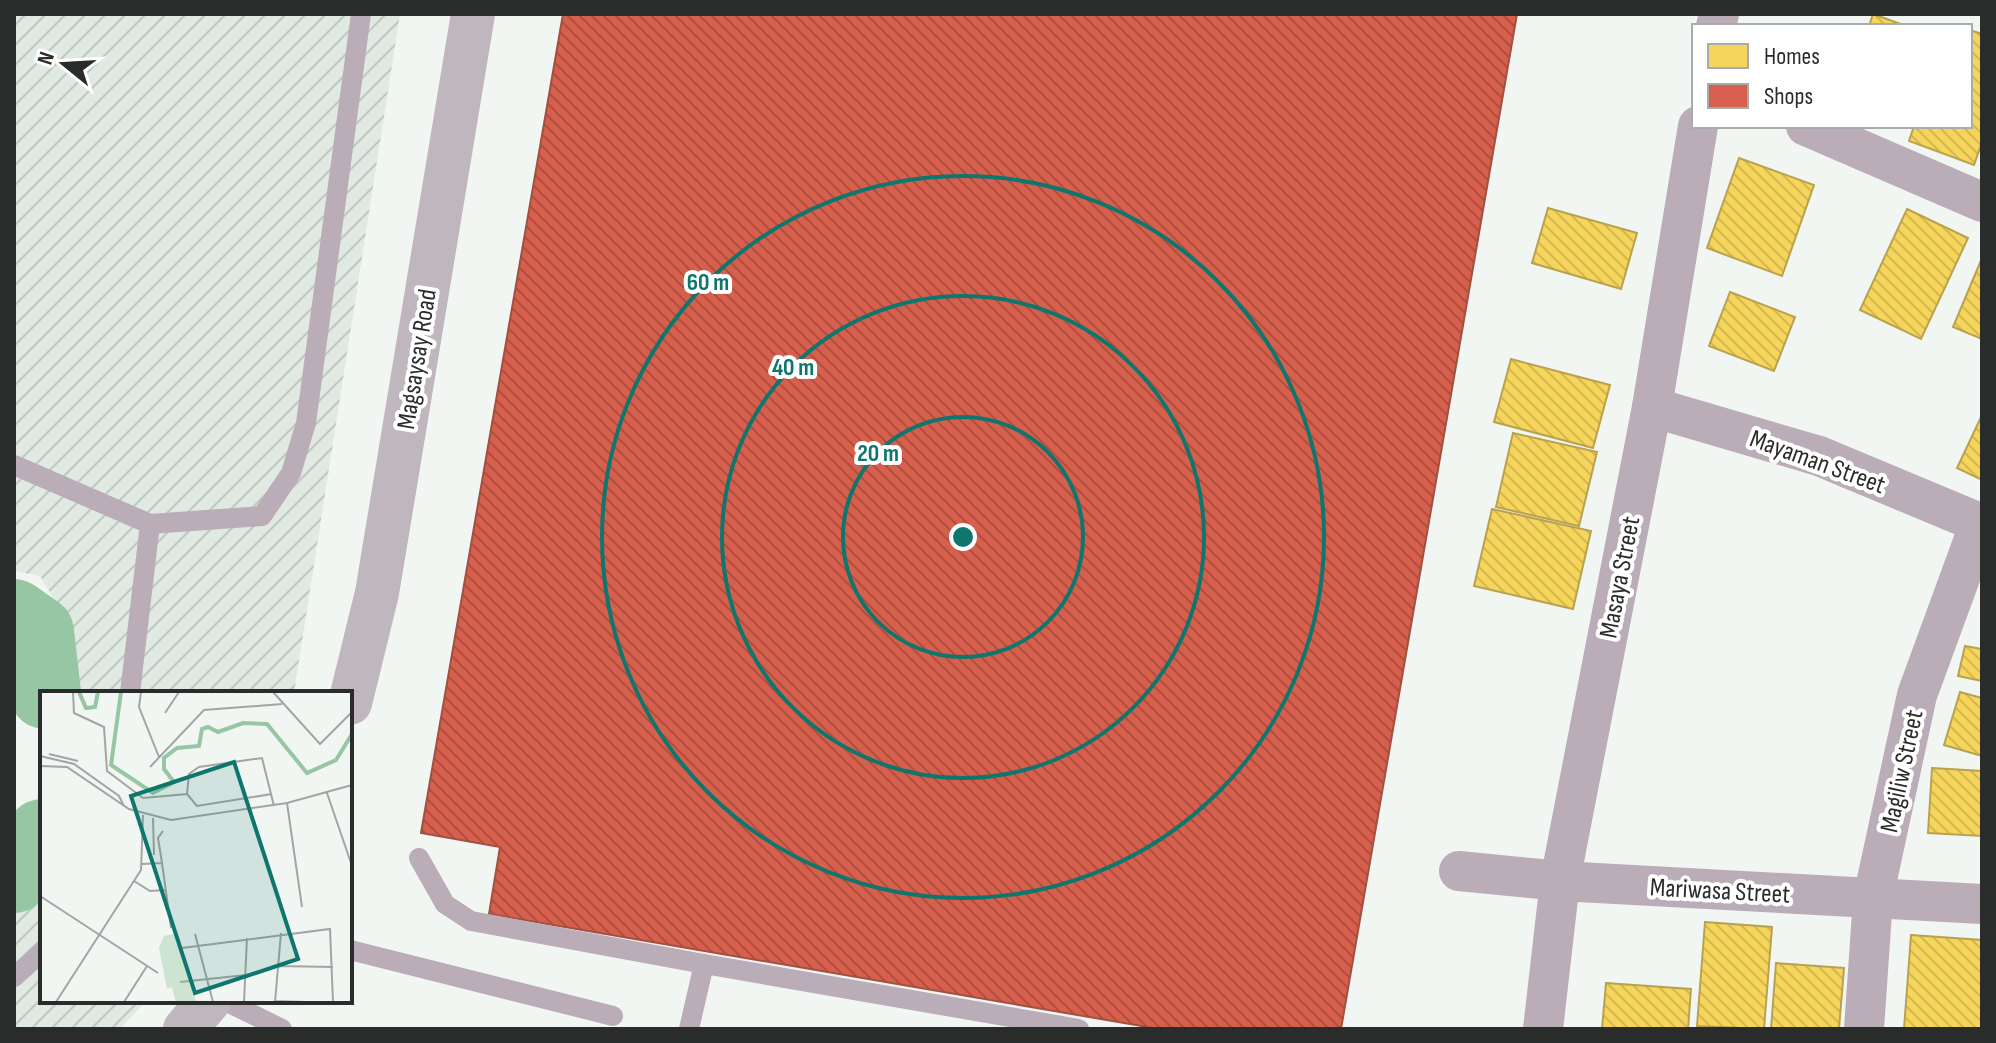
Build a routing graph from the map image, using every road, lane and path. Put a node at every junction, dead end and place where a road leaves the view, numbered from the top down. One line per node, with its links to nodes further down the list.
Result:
1 (361, 14): 9 (lane)
2 (473, 14): 11 (main road, Magsaysay Road)
3 (1698, 128): 6 (street, Masaya Street)
4 (1811, 128): 5 (street)
5 (1982, 202)
6 (1652, 407): 8 (street, Mayaman Street); 14 (street, Masaya Street)
7 (14, 465): 9 (lane)
8 (1981, 523): 15 (street, Magiliw Street)
9 (150, 524): 10 (lane)
10 (130, 691)
11 (352, 695)
12 (419, 858): 19 (lane)
13 (1459, 871): 14 (street, Mariwasa Street)
14 (1560, 881): 15 (street, Mariwasa Street); 29 (street, Masaya Street)
15 (1873, 898): 16 (street, Mariwasa Street); 30 (street, Magiliw Street)
16 (1982, 904)
17 (352, 951): 23 (lane)
18 (40, 954): 20 (lane)
19 (704, 964): 24 (lane); 27 (lane)
20 (14, 977)
21 (207, 1003): 25 (main road)
22 (229, 1003): 26 (lane)
23 (613, 1016)
24 (964, 1019): 28 (lane)
25 (185, 1029)
26 (282, 1029)
27 (689, 1029)
28 (1079, 1029)
29 (1543, 1029)
30 (1864, 1029)

